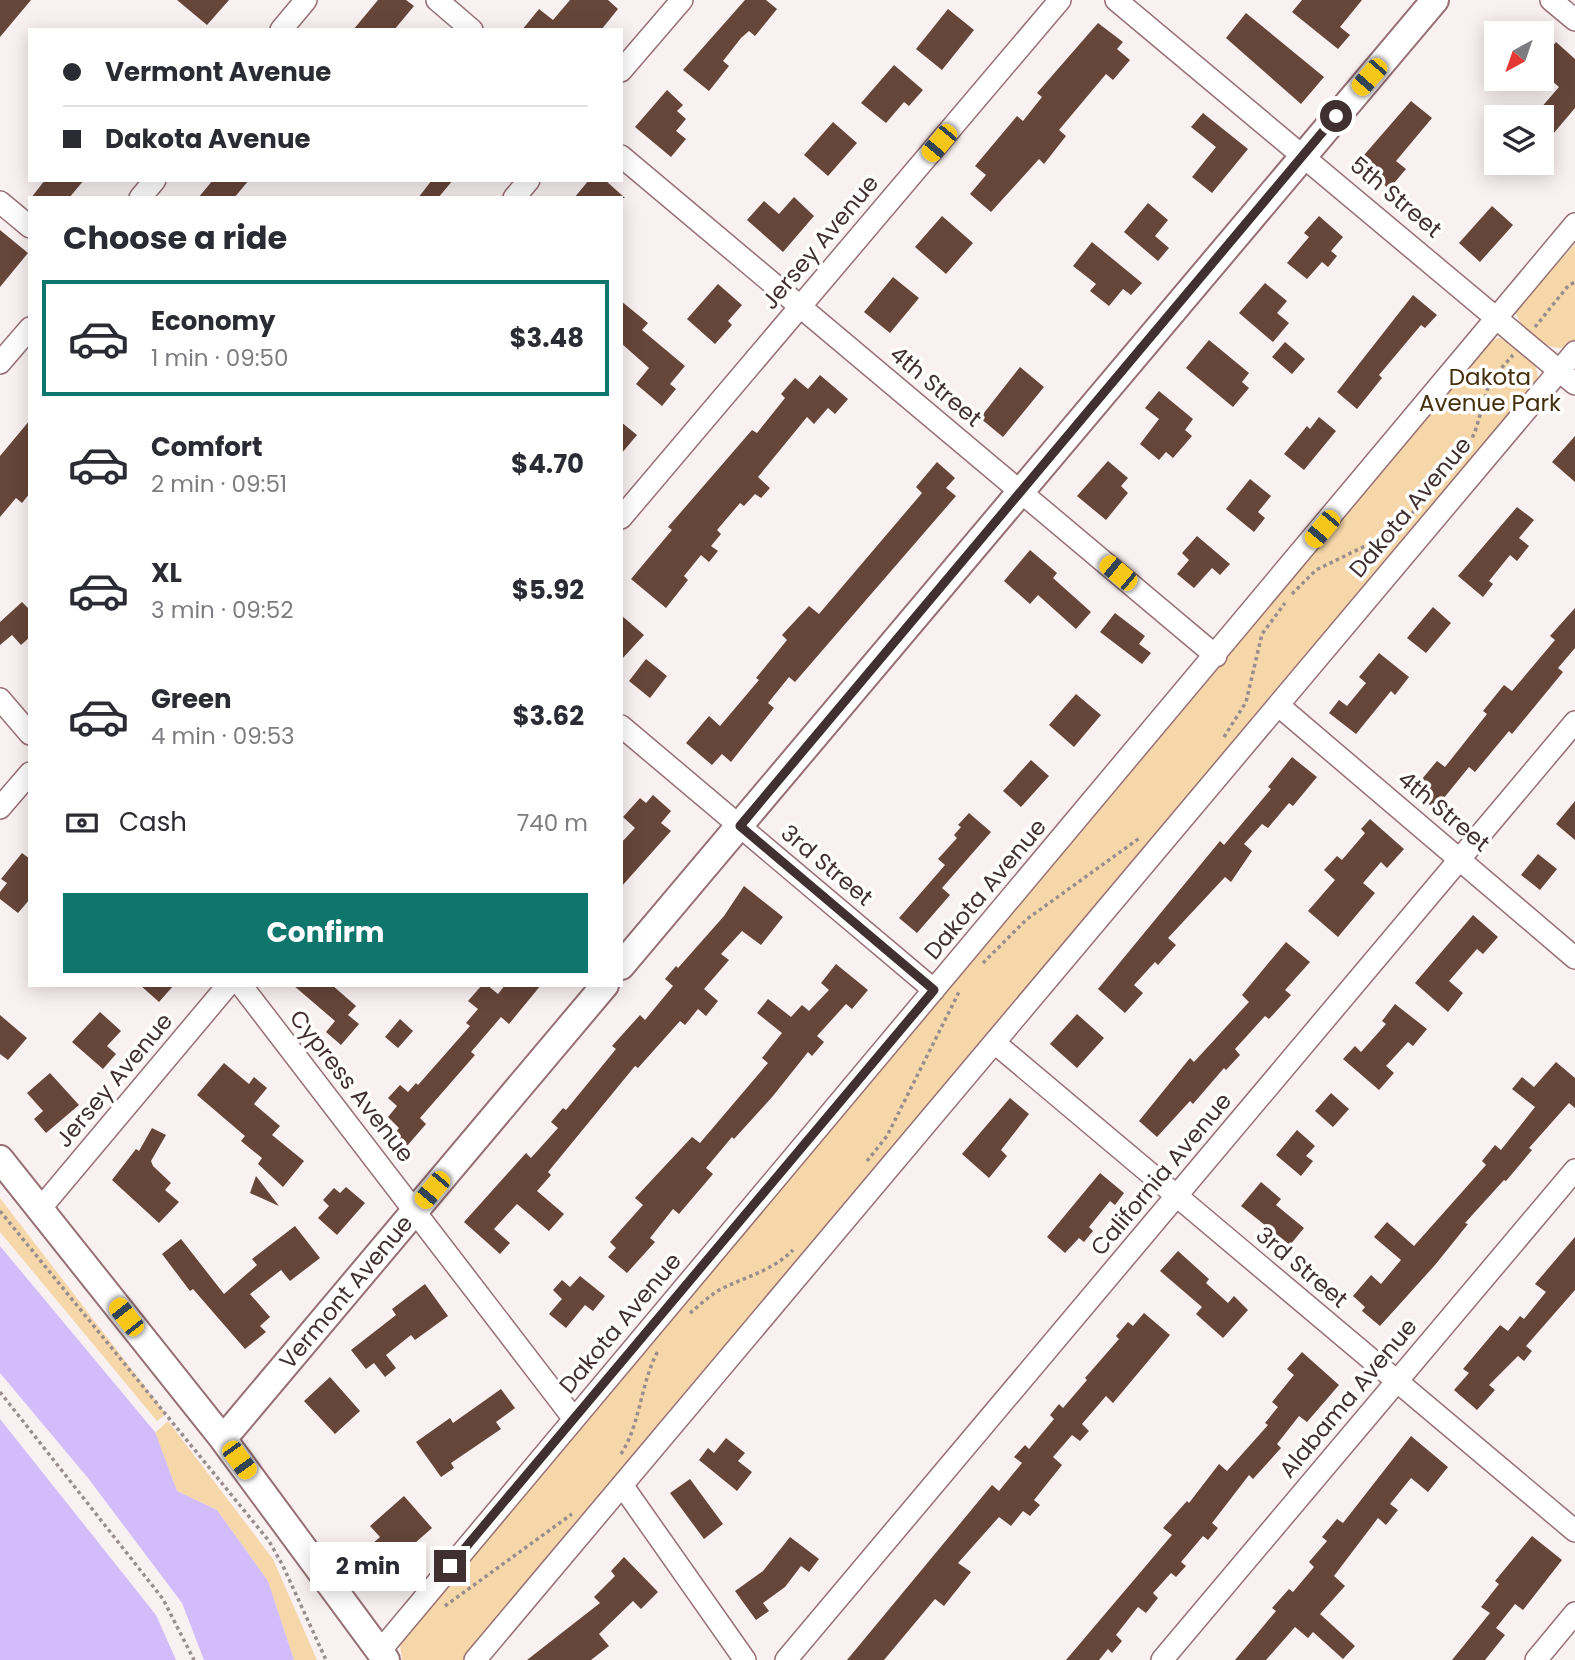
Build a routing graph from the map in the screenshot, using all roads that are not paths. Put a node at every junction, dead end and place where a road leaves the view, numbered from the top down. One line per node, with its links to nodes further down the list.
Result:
1 (306, 0): 9 (street)
2 (437, 0): 10 (street)
3 (682, 0): 11 (street)
4 (1060, 0): 21 (street, Jersey Avenue)
5 (1116, 0): 12 (street, 5th Street)
6 (1435, 0): 12 (street)
7 (1551, 0): 8 (street)
8 (1575, 20)
9 (283, 28)
10 (470, 28)
11 (623, 69)
12 (1303, 154): 22 (street, 5th Street); 27 (street)
13 (623, 158): 21 (street, 4th Street)
14 (153, 182): 16 (street)
15 (527, 182): 17 (street)
16 (142, 196)
17 (516, 196)
18 (0, 202): 20 (street)
19 (1575, 224): 22 (street, Dakota Avenue)
20 (28, 226)
21 (800, 306): 27 (street, 4th Street); 28 (street, Jersey Avenue)
22 (1499, 318): 26 (street, 5th Street); 29 (street, Dakota Avenue)
23 (28, 330): 25 (street)
24 (1575, 352): 26 (street, Dakota Avenue)
25 (0, 363)
26 (1567, 377): 31 (street, Dakota Avenue)
27 (1020, 491): 29 (street, 4th Street); 37 (street)
28 (623, 516)
29 (1216, 656): 44 (street, Dakota Avenue)
30 (0, 699): 34 (street)
31 (1278, 705): 38 (street, 4th Street); 45 (street, Dakota Avenue)
32 (1575, 722): 38 (street, California Avenue)
33 (623, 728): 37 (street, 3rd Street)
34 (28, 732)
35 (28, 775): 36 (street)
36 (0, 808)
37 (740, 826): 40 (street); 44 (street, 3rd Street)
38 (1460, 859): 39 (street, 4th Street); 48 (street, California Avenue)
39 (1575, 958)
40 (623, 964)
41 (226, 987): 49 (street, Jersey Avenue)
42 (243, 987): 50 (street, Cypress Avenue)
43 (603, 987): 50 (street, Vermont Avenue)
44 (934, 990): 52 (street, Dakota Avenue)
45 (995, 1043): 48 (street, 3rd Street); 54 (street, Dakota Avenue)
46 (0, 1159): 49 (street)
47 (1575, 1170): 51 (street, Alabama Avenue)
48 (1176, 1196): 51 (street, 3rd Street); 60 (street, California Avenue)
49 (40, 1209): 53 (street)
50 (414, 1211): 52 (street, Cypress Avenue); 53 (street, Vermont Avenue)
51 (1398, 1380): 55 (street, 3rd Street); 61 (street, Alabama Avenue)
52 (574, 1419): 57 (street, Dakota Avenue)
53 (223, 1439): 57 (street)
54 (622, 1485): 58 (street, Dakota Avenue); 59 (street)
55 (1575, 1531)
56 (1575, 1613): 62 (street)
57 (383, 1655)
58 (475, 1660)
59 (745, 1660)
60 (786, 1660)
61 (1162, 1660)
62 (1536, 1660)

